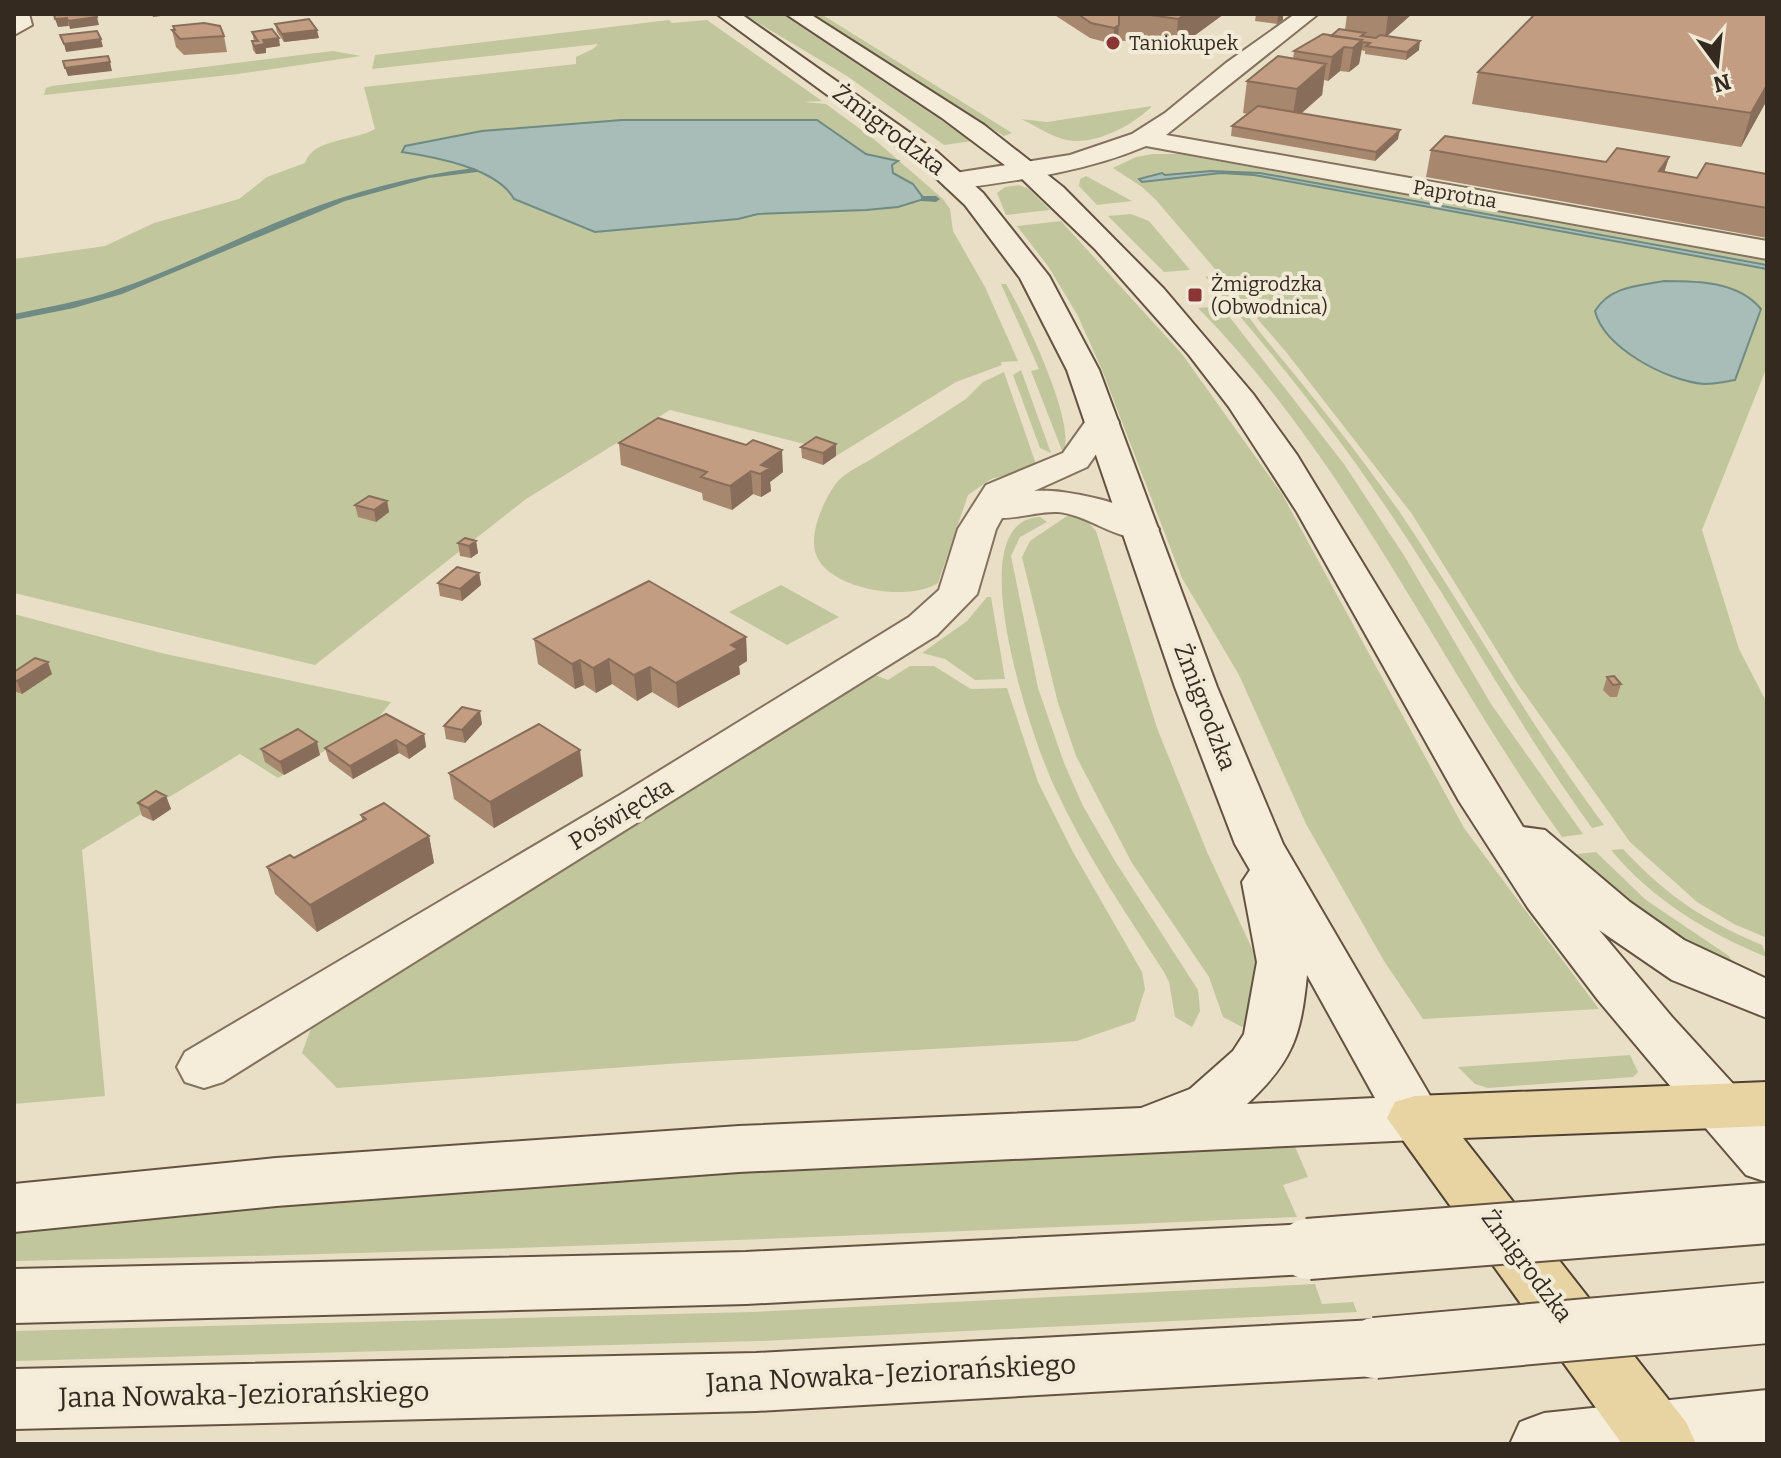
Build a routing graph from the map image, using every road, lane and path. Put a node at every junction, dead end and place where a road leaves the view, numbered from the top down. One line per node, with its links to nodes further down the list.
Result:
1 (19, 14): 5 (street)
2 (727, 14): 10 (street, Żmigrodzka)
3 (796, 14): 7 (street, Żmigrodzka)
4 (1308, 14): 6 (street, Paprotna)
5 (14, 29)
6 (1143, 138): 8 (street, Paprotna); 11 (street, Paprotna)
7 (991, 141): 8 (street, Paprotna); 9 (street, Żmigrodzka)
8 (1087, 157): 9 (street, Paprotna)
9 (1028, 171): 10 (street, Paprotna); 15 (street, Żmigrodzka)
10 (955, 181): 12 (street, Żmigrodzka)
11 (1767, 250)
12 (1102, 422): 13 (street, Poświęcka); 14 (street, Żmigrodzka)
13 (983, 514): 14 (street); 18 (street, Poświęcka)
14 (1140, 529): 16 (street, Żmigrodzka)
15 (1482, 801): 17 (street); 19 (street, Żmigrodzka)
16 (1259, 844): 20 (street, Żmigrodzka); 21 (street)
17 (1767, 999)
18 (204, 1067)
19 (1744, 1106): 20 (main road); 22 (street, Żmigrodzka)
20 (1415, 1118): 21 (street); 29 (main road, Żmigrodzka)
21 (1133, 1132): 23 (street)
22 (1767, 1159)
23 (14, 1208)
24 (1767, 1213): 25 (street, bridge)
25 (14, 1296)
26 (1767, 1313): 27 (street, Jana Nowaka-Jeziorańskiego, bridge)
27 (14, 1399)
28 (1767, 1420): 29 (street)
29 (1658, 1439): 30 (street)
30 (1544, 1444)

